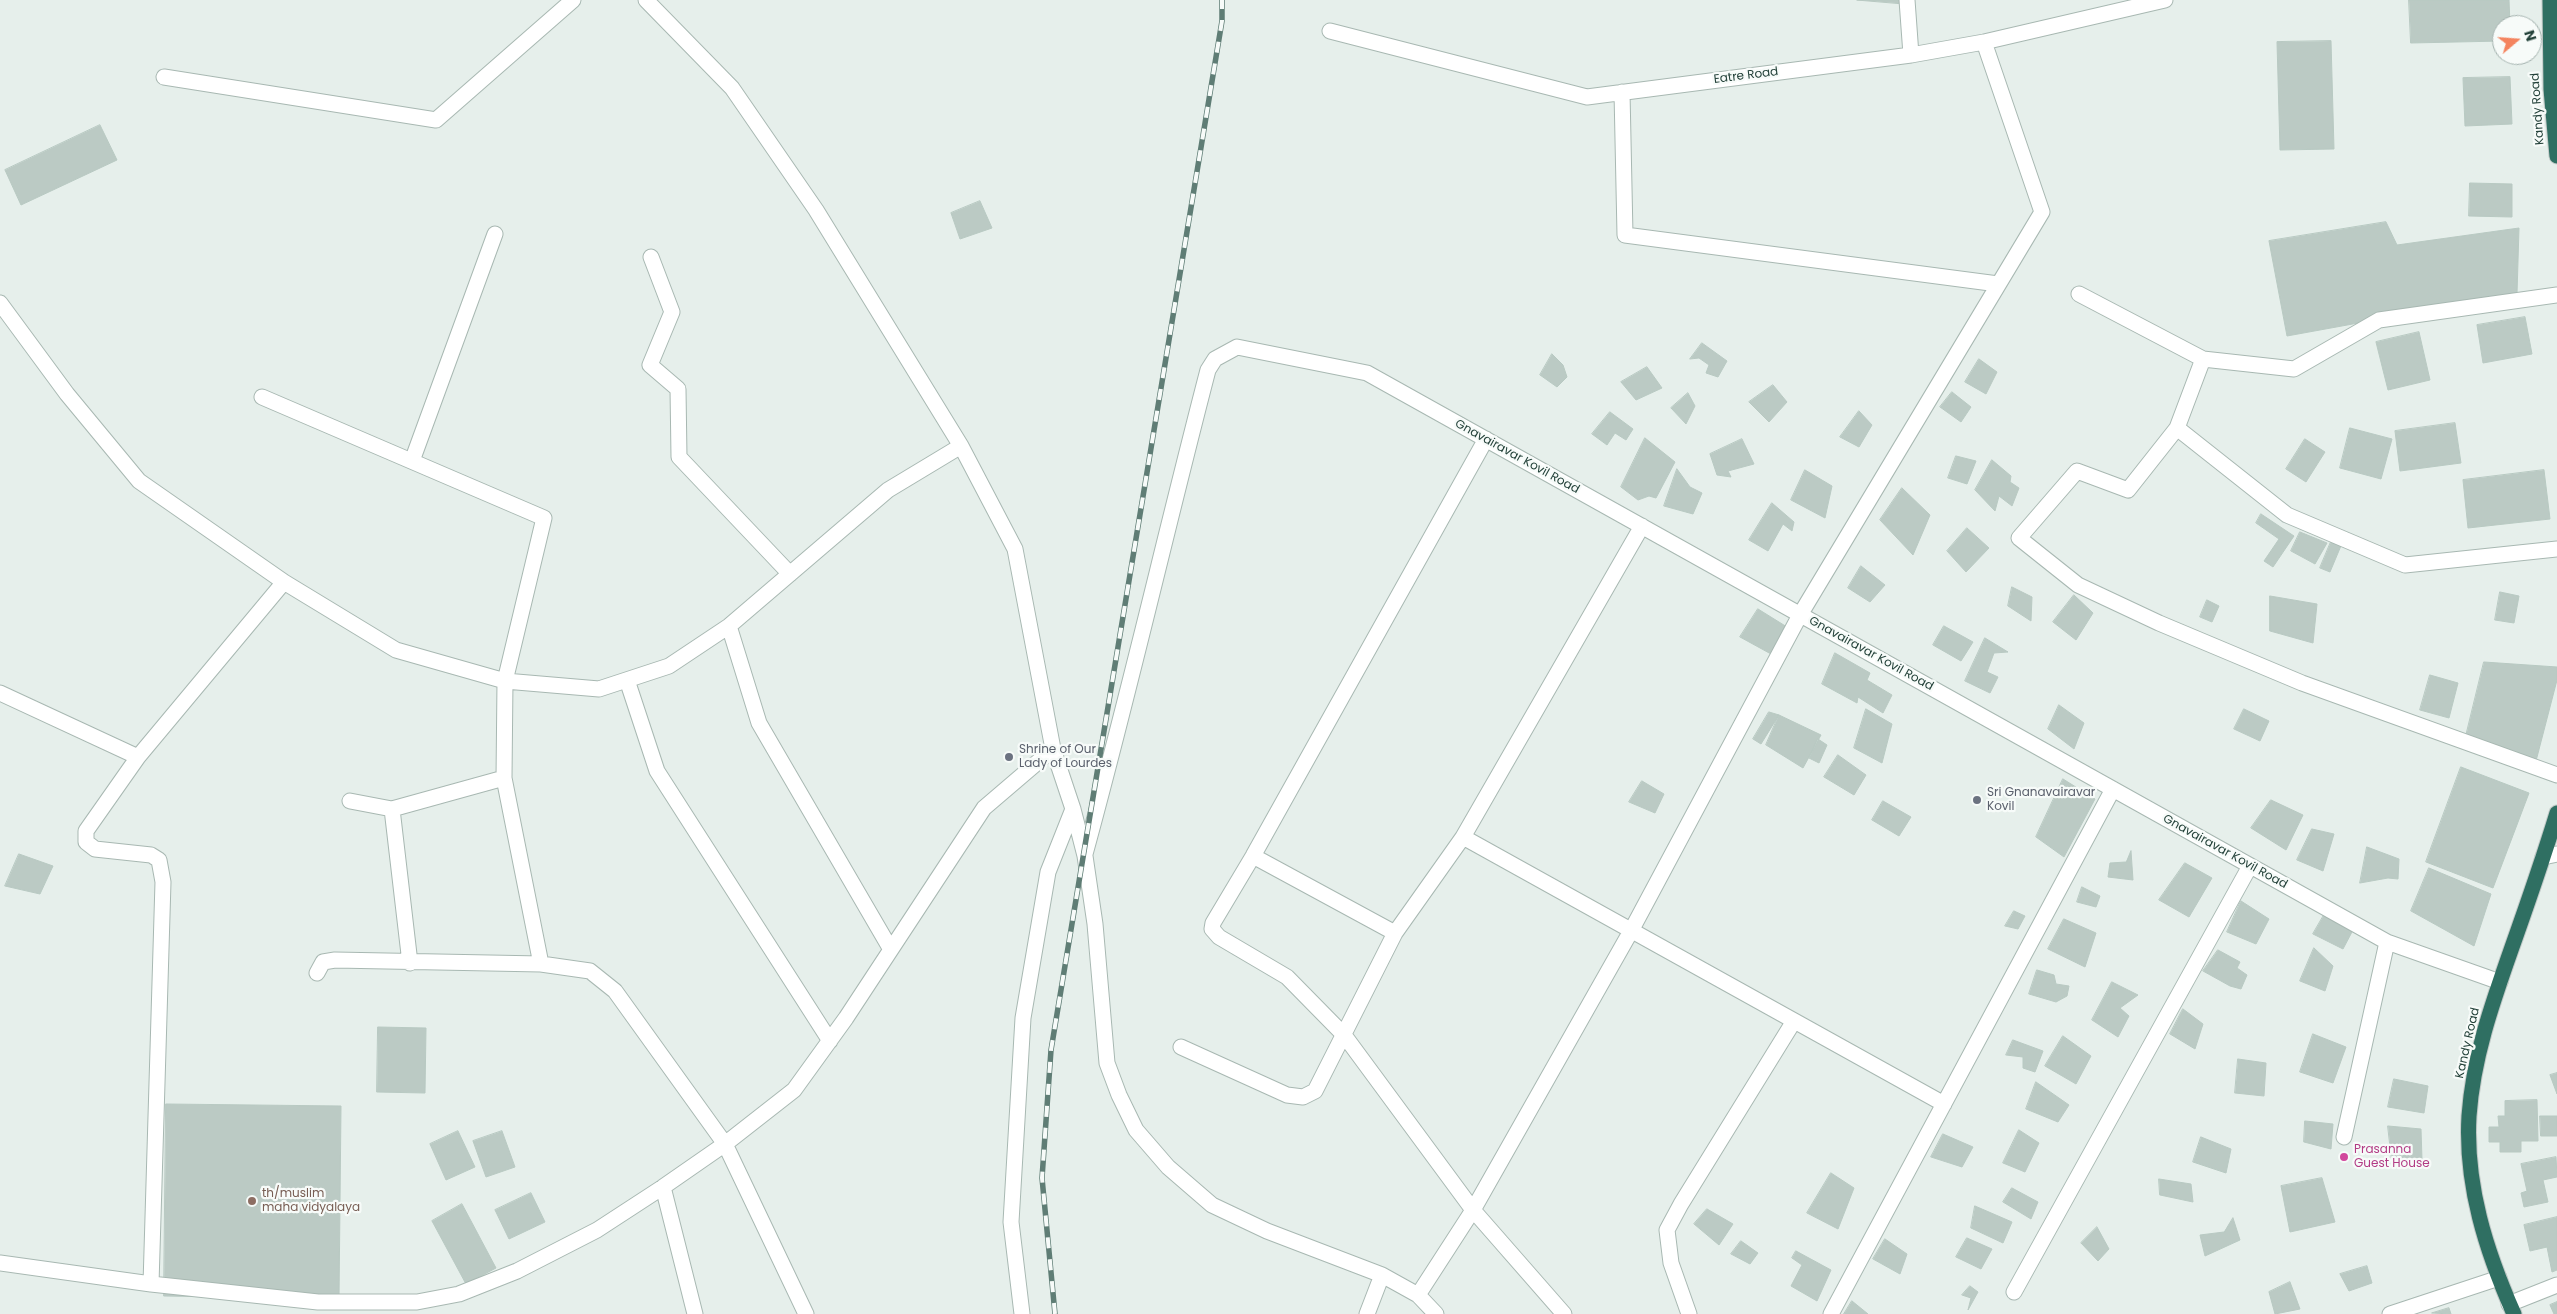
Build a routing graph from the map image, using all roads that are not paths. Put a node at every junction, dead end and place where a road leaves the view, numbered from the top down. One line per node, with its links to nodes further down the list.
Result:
1 (573, 0): 9 (street)
2 (646, 0): 22 (street)
3 (1908, 0): 8 (street)
4 (2165, 0): 7 (street, Eatre Road)
5 (2550, 0): 11 (highway, Kandy Road)
6 (1330, 31): 10 (street, Eatre Road)
7 (1984, 42): 8 (street, Eatre Road); 14 (street)
8 (1910, 55): 10 (street, Eatre Road)
9 (164, 77)
10 (1622, 92): 14 (street)
11 (2557, 156)
12 (495, 234): 23 (street)
13 (651, 257): 26 (street)
14 (1998, 284): 28 (street)
15 (2079, 294): 18 (street)
16 (2557, 295): 18 (street)
17 (0, 303): 27 (street)
18 (2203, 359): 20 (street)
19 (262, 397): 23 (street)
20 (2177, 428): 25 (street); 35 (street)
21 (1486, 440): 24 (street, Gnavairavar Kovil Road); 43 (street, Gnavairavar Kovil Road); 44 (street)
22 (962, 446): 26 (street); 33 (street)
23 (412, 461): 31 (street)
24 (1642, 526): 28 (street, Gnavairavar Kovil Road); 42 (street)
25 (2557, 549)
26 (790, 574): 29 (street)
27 (284, 582): 31 (street); 34 (street)
28 (1800, 615): 37 (street, Gnavairavar Kovil Road); 47 (street)
29 (729, 626): 30 (street); 50 (street)
30 (626, 680): 31 (street); 57 (street)
31 (504, 681): 36 (street)
32 (0, 693): 34 (street)
33 (1053, 749): 40 (street); 50 (street)
34 (138, 756): 67 (street)
35 (2557, 775)
36 (504, 778): 39 (street); 52 (street)
37 (2113, 789): 46 (street, Gnavairavar Kovil Road); 59 (street)
38 (350, 801): 39 (street)
39 (392, 809): 51 (street)
40 (1073, 809): 43 (street); 75 (street)
41 (2557, 814): 45 (highway, Kandy Road)
42 (1463, 837): 47 (street); 48 (street)
43 (1085, 856): 65 (street)
44 (1253, 856): 48 (street); 56 (street)
45 (2550, 856): 54 (highway, Kandy Road)
46 (2250, 866): 49 (street, Gnavairavar Kovil Road); 69 (street)
47 (1631, 931): 55 (street); 63 (street)
48 (1395, 933): 56 (street)
49 (2387, 942): 54 (street, Gnavairavar Kovil Road); 60 (street)
50 (890, 948): 57 (street)
51 (410, 963): 52 (street); 53 (street)
52 (541, 964): 61 (street)
53 (317, 973)
54 (2500, 982): 66 (highway, Kandy Road)
55 (1794, 1021): 59 (street); 79 (street)
56 (1344, 1035): 58 (street); 63 (street)
57 (830, 1040): 61 (street)
58 (1182, 1047)
59 (1944, 1104): 80 (street)
60 (2344, 1137)
61 (725, 1144): 62 (street); 74 (street)
62 (663, 1187): 71 (street); 73 (street)
63 (1472, 1210): 70 (street); 78 (street)
64 (0, 1263): 67 (street)
65 (1382, 1275): 70 (street); 76 (street)
66 (2499, 1278): 72 (highway, Kandy Road); 81 (street)
67 (151, 1284): 71 (street)
68 (2557, 1285): 72 (street)
69 (2014, 1292)
70 (1418, 1295): 77 (street)
71 (317, 1308)
72 (2511, 1309)
73 (695, 1314)
74 (806, 1314)
75 (1022, 1314)
76 (1367, 1314)
77 (1436, 1314)
78 (1564, 1314)
79 (1689, 1314)
80 (1831, 1314)
81 (2390, 1314)

